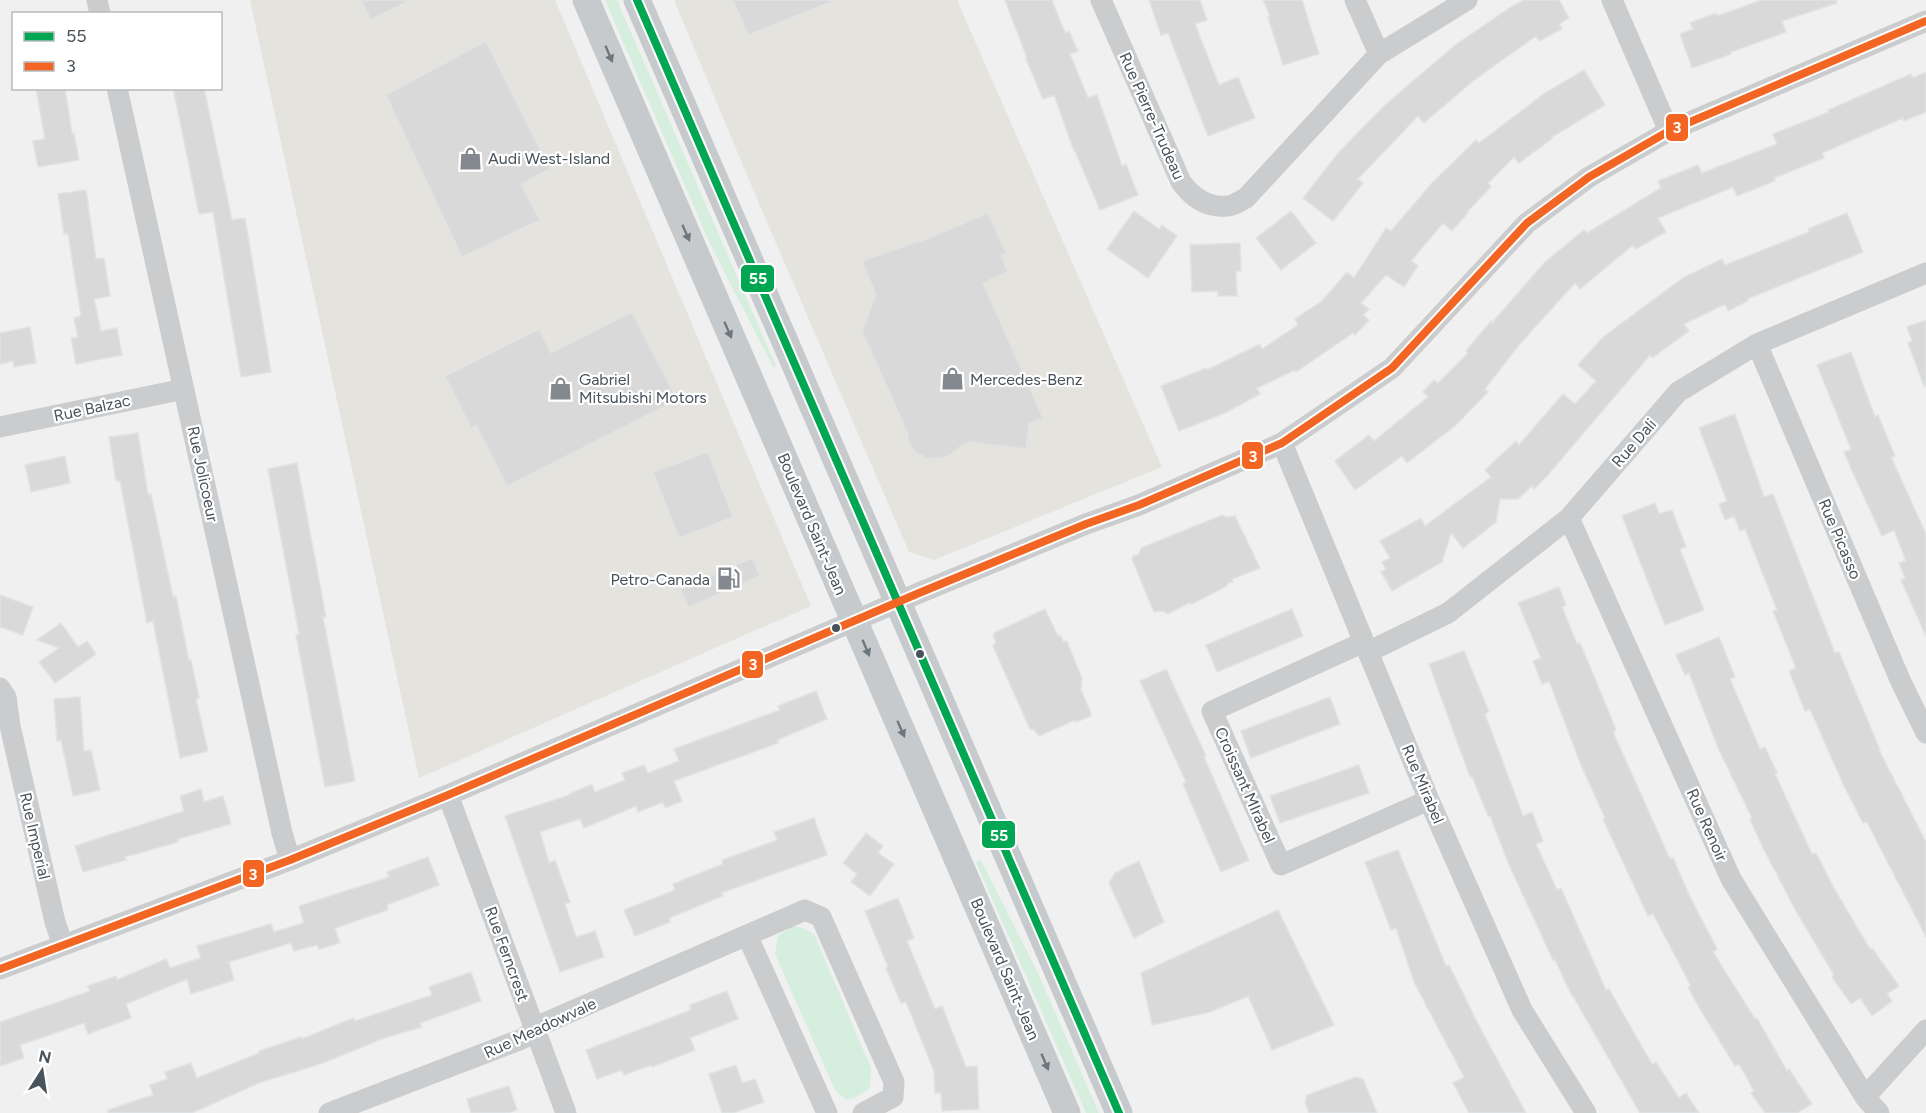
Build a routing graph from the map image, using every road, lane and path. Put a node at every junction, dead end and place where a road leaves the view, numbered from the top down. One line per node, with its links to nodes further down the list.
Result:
1 (586, 0): 18 (main road, Boulevard Saint-Jean, one-way to 18)
2 (637, 0): 17 (main road)
3 (1101, 0): 8 (street, Rue Pierre-Trudeau)
4 (1355, 0): 8 (street)
5 (1467, 0): 8 (street, Rue Pierre-Trudeau)
6 (1612, 0): 10 (street)
7 (1926, 21): 10 (street)
8 (1379, 54)
9 (117, 90): 13 (street, Rue Jolicoeur)
10 (1669, 131): 15 (street)
11 (1926, 273): 12 (street, Rue Dali)
12 (1757, 344): 16 (street, Rue Dali); 22 (street, Rue Picasso)
13 (184, 389): 14 (street, Rue Balzac); 25 (street, Rue Jolicoeur)
14 (0, 427)
15 (1282, 443): 17 (street); 19 (street, Rue Mirabel)
16 (1569, 518): 19 (street, Rue Dali); 31 (street, Rue Renoir)
17 (898, 602): 18 (street); 37 (main road)
18 (854, 621): 23 (street); 36 (main road, Boulevard Saint-Jean, one-way to 36)
19 (1366, 647): 24 (street, Rue Mirabel); 24 (street, Croissant MIrabel)
20 (0, 688): 21 (street, Rue Imperial)
21 (5, 728): 27 (street, Rue Imperial)
22 (1926, 733)
23 (448, 795): 25 (street); 29 (street, Rue Ferncrest)
24 (1429, 800): 38 (street, Rue Mirabel)
25 (290, 860): 27 (street)
26 (747, 935): 29 (street, Rue Meadowvale); 34 (street); 35 (street, Rue Meadowvale)
27 (63, 945): 28 (street)
28 (0, 969)
29 (535, 1030): 32 (street, Rue Meadowvale); 33 (street, Rue Ferncrest)
30 (1926, 1030): 31 (street)
31 (1865, 1097): 39 (street, Rue Renoir)
32 (329, 1113)
33 (566, 1113)
34 (827, 1113)
35 (863, 1113)
36 (1067, 1113)
37 (1119, 1113)
38 (1586, 1113)
39 (1879, 1113)

